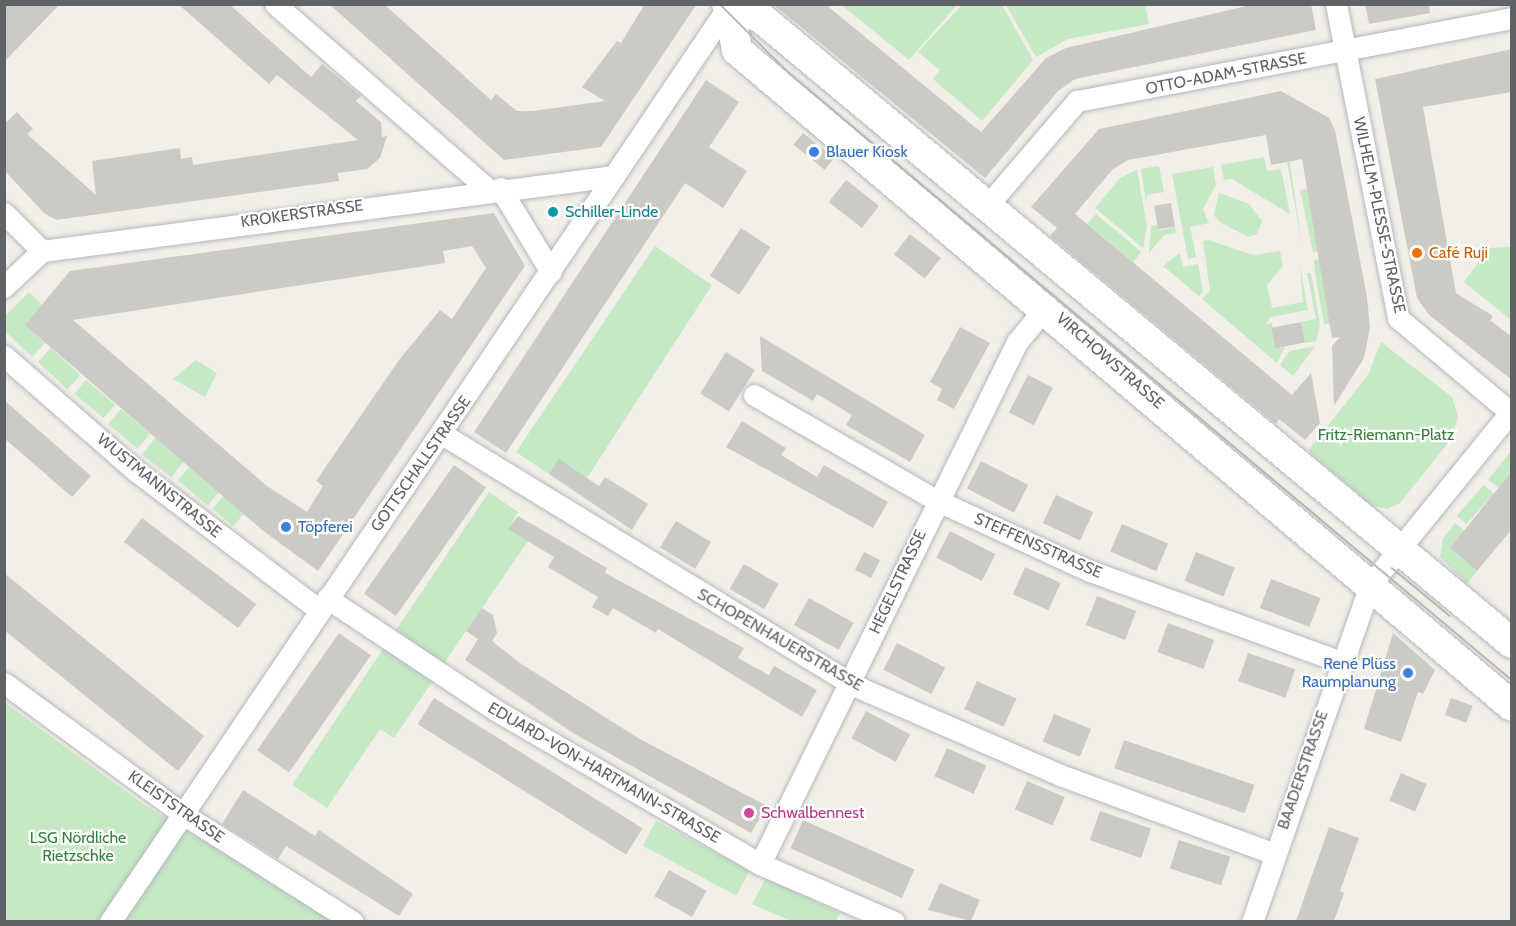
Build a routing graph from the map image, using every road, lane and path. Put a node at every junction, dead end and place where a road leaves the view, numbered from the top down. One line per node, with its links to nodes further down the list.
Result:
1 (275, 4): 7 (street)
2 (1336, 4): 5 (street, WILHELM-PLESSE-STRASSE)
3 (728, 5): 6 (street, GOTTSCHALLSTRASSE); 8 (main road); 13 (main road, VIRCHOWSTRASSE)
4 (1512, 18): 5 (street, OTTO-ADAM-STRASSE)
5 (1345, 50): 8 (street, OTTO-ADAM-STRASSE); 16 (street, WILHELM-PLESSE-STRASSE)
6 (614, 176): 7 (street, KROKERSTRASSE); 11 (street, GOTTSCHALLSTRASSE)
7 (494, 188): 10 (street, KROKERSTRASSE); 11 (street)
8 (986, 207): 19 (main road)
9 (4, 213): 10 (street)
10 (42, 251): 12 (street)
11 (551, 272): 17 (street, GOTTSCHALLSTRASSE)
12 (4, 287)
13 (1047, 306): 18 (street, HEGELSTRASSE); 20 (main road, VIRCHOWSTRASSE)
14 (4, 356): 21 (street, WUSTMANNSTRASSE)
15 (754, 395): 18 (street, STEFFENSSTRASSE)
16 (1510, 411): 19 (street, BAADERSTRASSE)
17 (442, 434): 21 (street, GOTTSCHALLSTRASSE); 25 (street, SCHOPENHAUERSTRASSE)
18 (936, 500): 23 (street, STEFFENSSTRASSE); 25 (street, HEGELSTRASSE)
19 (1396, 549): 20 (street, BAADERSTRASSE); 22 (main road)
20 (1370, 585): 23 (street, BAADERSTRASSE); 26 (main road, VIRCHOWSTRASSE)
21 (323, 604): 27 (street, GOTTSCHALLSTRASSE); 29 (street, EDUARD-VON-HARTMANN-STRASSE)
22 (1512, 643)
23 (1339, 661): 28 (street, BAADERSTRASSE)
24 (4, 683): 27 (street, KLEISTSTRASSE)
25 (851, 684): 28 (street, SCHOPENHAUERSTRASSE); 29 (street, HEGELSTRASSE)
26 (1512, 706)
27 (183, 814): 30 (street, GOTTSCHALLSTRASSE); 31 (street, KLEISTSTRASSE)
28 (1275, 854): 33 (street, BAADERSTRASSE)
29 (760, 864): 32 (street, EDUARD-VON-HARTMANN-STRASSE)
30 (110, 921)
31 (353, 921)
32 (894, 921)
33 (1252, 921)

